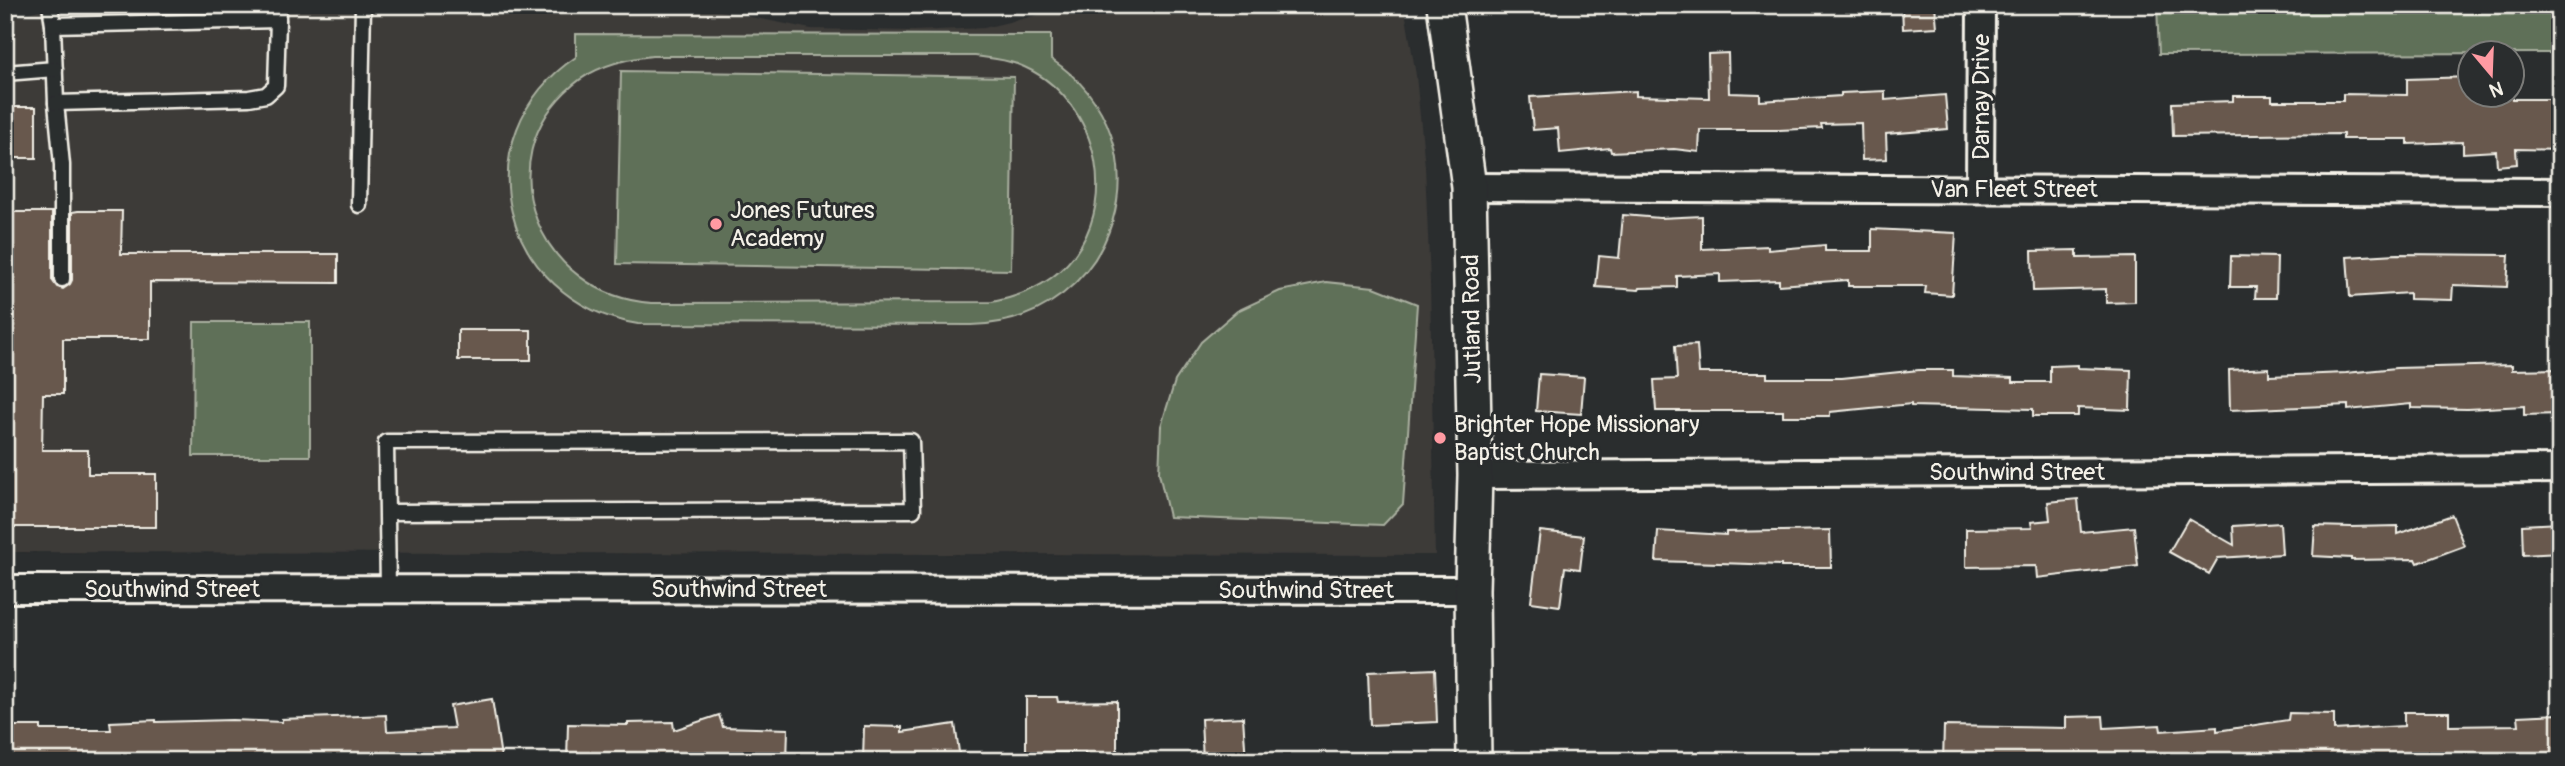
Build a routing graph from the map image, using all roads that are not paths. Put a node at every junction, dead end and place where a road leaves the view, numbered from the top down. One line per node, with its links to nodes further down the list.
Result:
1 (50, 5): 6 (lane)
2 (363, 5): 13 (lane)
3 (1444, 5): 10 (street, Jutland Road)
4 (1981, 5): 11 (street, Darnay Drive)
5 (278, 13): 6 (lane); 9 (lane)
6 (53, 25): 7 (lane)
7 (55, 69): 8 (lane); 9 (lane)
8 (5, 73)
9 (56, 103): 14 (lane)
10 (1469, 187): 11 (street, Van Fleet Street); 16 (street, Jutland Road)
11 (1980, 189): 12 (street, Van Fleet Street)
12 (2560, 192)
13 (359, 205)
14 (62, 279)
15 (2560, 469): 16 (street, Southwind Street)
16 (1475, 475): 20 (street, Jutland Road)
17 (387, 512): 17 (lane); 19 (lane)
18 (5, 589): 19 (street, Southwind Street)
19 (388, 589): 20 (street, Southwind Street)
20 (1472, 590): 21 (street, Jutland Road)
21 (1474, 761)

